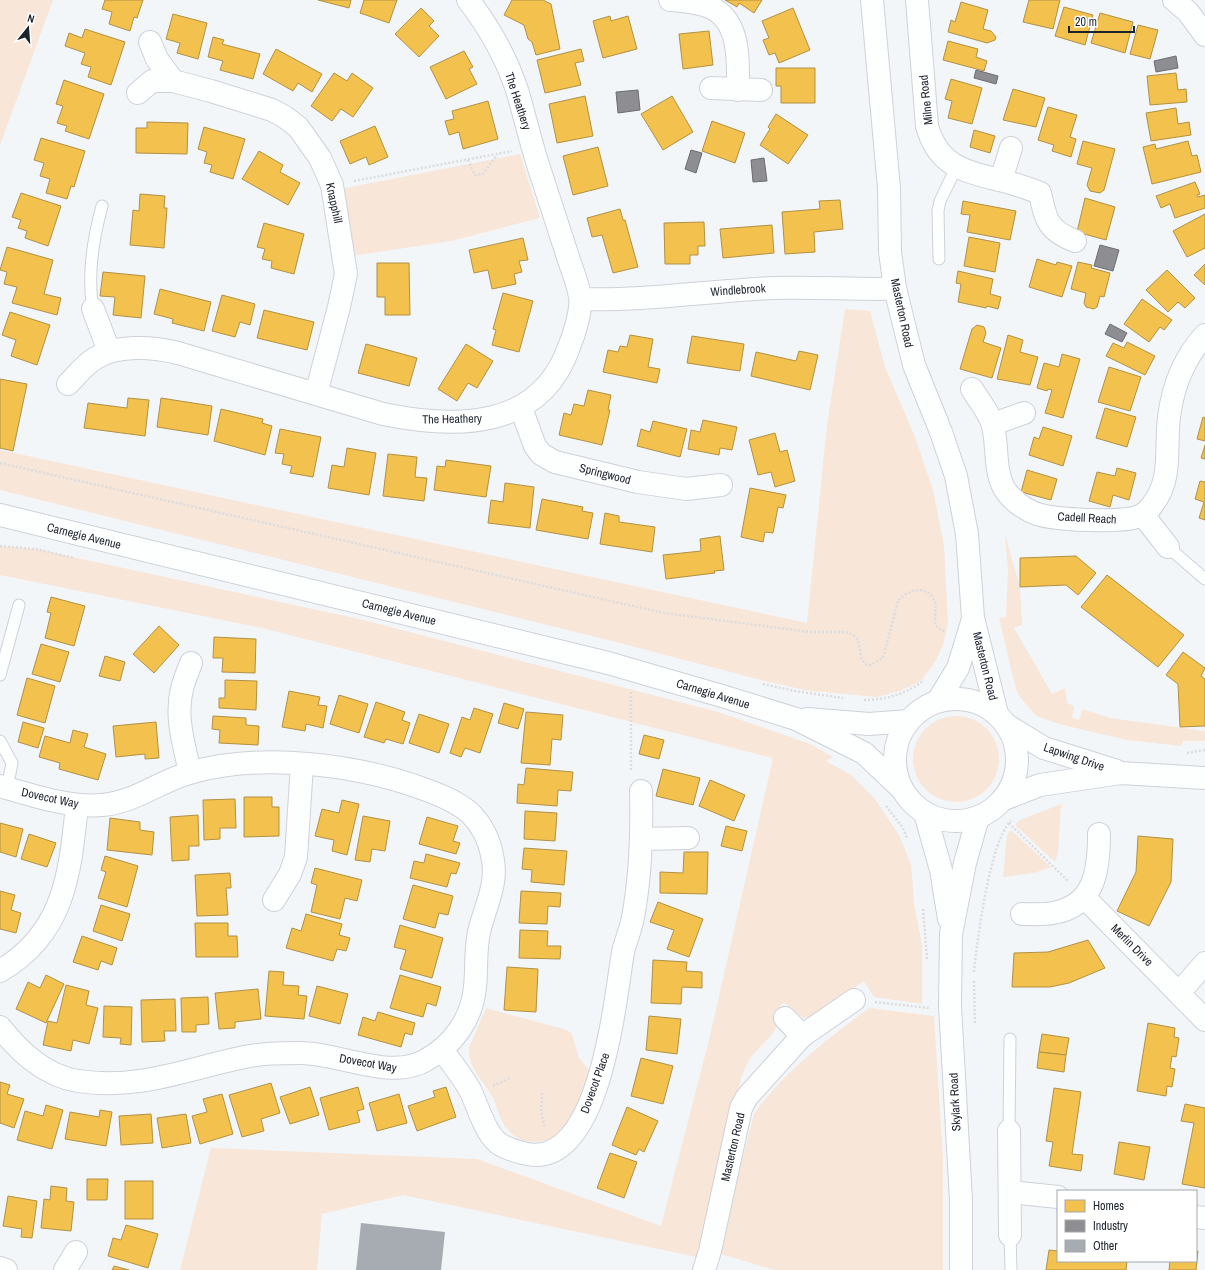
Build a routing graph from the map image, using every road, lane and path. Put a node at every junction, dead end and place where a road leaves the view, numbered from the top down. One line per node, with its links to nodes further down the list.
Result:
1 (468, 0): 13 (street, The Heathery)
2 (670, 0): 10 (street)
3 (872, 0): 23 (street, Masterton Road)
4 (917, 0): 17 (street, Milne Road)
5 (1174, 0): 6 (street)
6 (1205, 35)
7 (150, 42): 8 (street)
8 (173, 81): 12 (street, Knapphill); 19 (street, Knapphill)
9 (711, 88): 10 (street)
10 (738, 90): 11 (street)
11 (761, 90)
12 (138, 93)
13 (532, 148): 15 (path); 24 (street, The Heathery)
14 (1011, 148): 18 (street)
15 (498, 154): 16 (path); 16 (path)
16 (468, 160): 19 (path)
17 (956, 168): 18 (street, Milne Road); 22 (lane)
18 (1001, 180): 21 (street, Milne Road)
19 (332, 185): 30 (street, Knapphill)
20 (102, 206): 25 (lane)
21 (1075, 241)
22 (939, 259)
23 (896, 288): 24 (street, Windlebrook); 43 (street, Masterton Road)
24 (581, 299): 31 (street, The Heathery)
25 (92, 309): 27 (street)
26 (1205, 335): 37 (street)
27 (109, 351): 28 (street, The Heathery); 30 (street, The Heathery)
28 (68, 384)
29 (972, 389): 33 (street, Cadell Reach)
30 (316, 394): 31 (street, The Heathery)
31 (521, 408): 35 (street, Springwood)
32 (1024, 413): 33 (street)
33 (993, 424): 37 (street, Cadell Reach)
34 (0, 463): 44 (path)
35 (721, 485)
36 (0, 515): 53 (street, Carnegie Avenue)
37 (1143, 515): 39 (street)
38 (0, 546): 40 (path)
39 (1168, 547): 41 (lane)
40 (75, 558)
41 (1205, 579)
42 (19, 605): 46 (lane)
43 (973, 618): 52 (street, Masterton Road); 54 (street, Masterton Road)
44 (950, 634)
45 (190, 663): 60 (street)
46 (0, 675)
47 (927, 676): 51 (path)
48 (758, 682): 50 (path)
49 (638, 691): 65 (path)
50 (845, 698)
51 (857, 700)
52 (938, 701): 54 (street); 55 (street)
53 (796, 719): 55 (street, Carnegie Avenue); 64 (street, Carnegie Avenue)
54 (1002, 720): 61 (street, Lapwing Drive); 66 (street)
55 (909, 721): 64 (street)
56 (0, 741): 63 (lane)
57 (1205, 750): 58 (path)
58 (1186, 753)
59 (302, 765): 60 (street, Dovecot Way); 78 (street); 94 (street, Dovecot Way)
60 (190, 772): 68 (street, Dovecot Way)
61 (1121, 773): 62 (street, Lapwing Drive); 66 (street, Lapwing Drive)
62 (1205, 778)
63 (4, 788): 68 (street, Dovecot Way)
64 (901, 788): 69 (street)
65 (641, 791): 75 (street, Dovecot Place)
66 (1004, 799): 70 (street)
67 (884, 803): 76 (path)
68 (77, 805): 84 (street)
69 (925, 814): 70 (street); 81 (street, Skylark Road)
70 (978, 818): 81 (street, Skylark Road)
71 (1013, 819): 72 (path)
72 (1008, 823): 77 (path); 90 (path)
73 (1099, 834): 77 (street)
74 (688, 838): 75 (street)
75 (642, 839): 97 (street, Dovecot Place)
76 (909, 841)
77 (1084, 897): 80 (street); 85 (street, Merlin Drive)
78 (274, 900)
79 (923, 904): 82 (path)
80 (1022, 914)
81 (952, 934): 104 (street, Skylark Road)
82 (927, 963)
83 (1205, 963): 85 (street)
84 (0, 971)
85 (1180, 993): 89 (street, Merlin Drive)
86 (854, 1000): 87 (path); 92 (street, Masterton Road)
87 (928, 1000)
88 (785, 1018): 92 (street)
89 (1205, 1020)
90 (975, 1026)
91 (0, 1027): 94 (street, Dovecot Way)
92 (802, 1036): 103 (street, Masterton Road)
93 (1010, 1039): 96 (lane)
94 (442, 1050): 97 (street, Dovecot Place)
95 (542, 1093): 97 (path)
96 (1009, 1131): 98 (street)
97 (551, 1152)
98 (1010, 1192): 99 (street); 100 (street)
99 (1057, 1197)
100 (1010, 1235): 105 (lane)
101 (0, 1268): 102 (street)
102 (6, 1270)
103 (704, 1270)
104 (961, 1270)
105 (1011, 1270)

